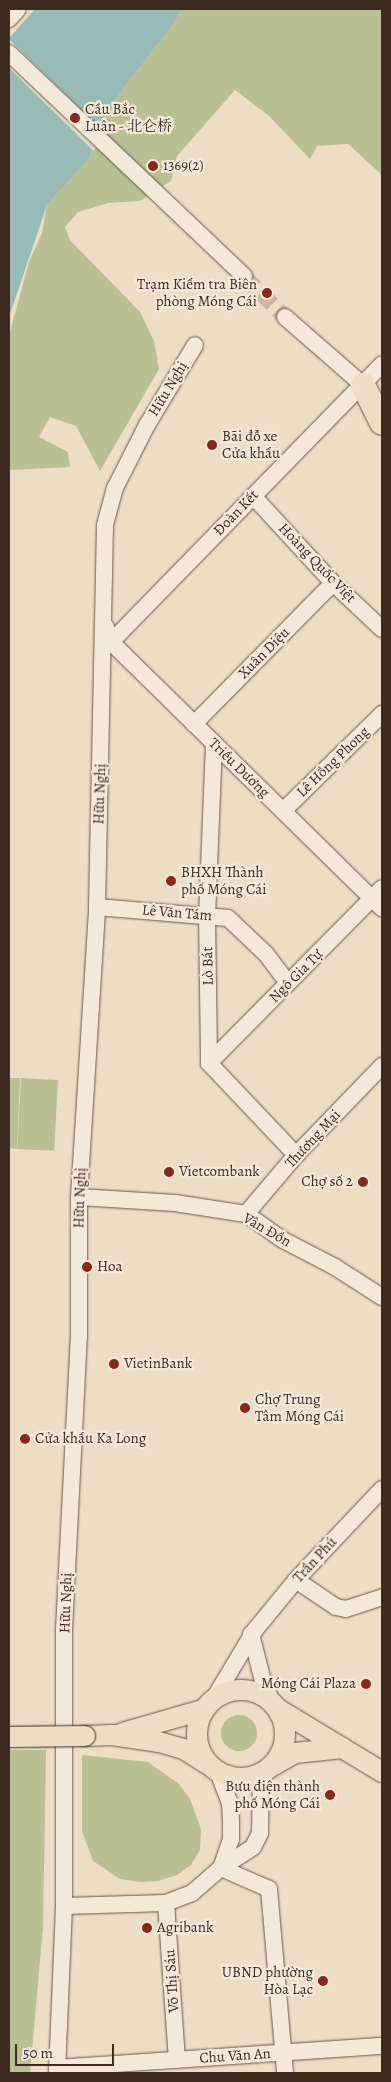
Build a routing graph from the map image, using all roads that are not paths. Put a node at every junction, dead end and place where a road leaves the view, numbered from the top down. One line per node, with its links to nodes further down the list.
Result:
1 (18, 9): 2 (street)
2 (9, 19)
3 (9, 53): 4 (street)
4 (244, 276)
5 (285, 317): 8 (street)
6 (195, 345): 12 (street, Hữu Nghị)
7 (382, 364): 8 (street, Đoàn Kết)
8 (373, 388): 9 (highway); 10 (street, Đoàn Kết)
9 (382, 423)
10 (253, 496): 11 (street, Hoàng Quốc Việt); 14 (street, Đoàn Kết)
11 (334, 583): 13 (street, Hoàng Quốc Việt); 16 (street, Xuân Diệu)
12 (105, 622): 14 (street, Triều Dương); 20 (street, Hữu Nghị)
13 (382, 629)
14 (111, 642): 16 (street, Triều Dương)
15 (382, 714): 18 (street, Lê Hồng Phong)
16 (194, 724): 17 (street, Triều Dương)
17 (214, 743): 18 (street, Triều Dương); 21 (street, Lò Bát)
18 (283, 811): 19 (street, Triều Dương)
19 (379, 898): 22 (street, Ngô Gia Tự)
20 (97, 907): 21 (street, Lê Văn Tám); 26 (street, Hữu Nghị)
21 (207, 915): 22 (street, Lê Văn Tám); 23 (street, Lò Bát)
22 (288, 983): 23 (street, Ngô Gia Tự)
23 (209, 1063): 25 (street)
24 (382, 1066): 25 (street, Thương Mại)
25 (296, 1155): 27 (street, Thương Mại)
26 (79, 1197): 27 (street, Vân Đồn); 43 (street, Hữu Nghị)
27 (246, 1214): 28 (street, Vân Đồn)
28 (382, 1297)
29 (382, 1489): 30 (street, Trần Phú)
30 (296, 1580): 31 (street); 32 (street, Trần Phú)
31 (382, 1597)
32 (251, 1634): 33 (street, Trần Phú); 34 (street)
33 (208, 1705): 34 (main road); 35 (main road); 38 (main road)
34 (275, 1705): 37 (main road); 39 (main road)
35 (112, 1735): 36 (main road, bridge); 38 (main road)
36 (9, 1737)
37 (343, 1748): 39 (main road); 40 (main road)
38 (214, 1769): 39 (main road); 41 (street)
39 (267, 1770): 41 (street)
40 (382, 1772)
41 (221, 1868): 42 (street); 45 (street)
42 (166, 1903): 43 (street); 46 (street, Võ Thị Sáu)
43 (64, 1906): 47 (street, Hữu Nghị)
44 (382, 2046): 45 (street, Chu Văn An)
45 (284, 2053): 46 (street, Chu Văn An); 48 (street)
46 (177, 2060): 47 (street, Chu Văn An)
47 (57, 2071)
48 (285, 2073)

